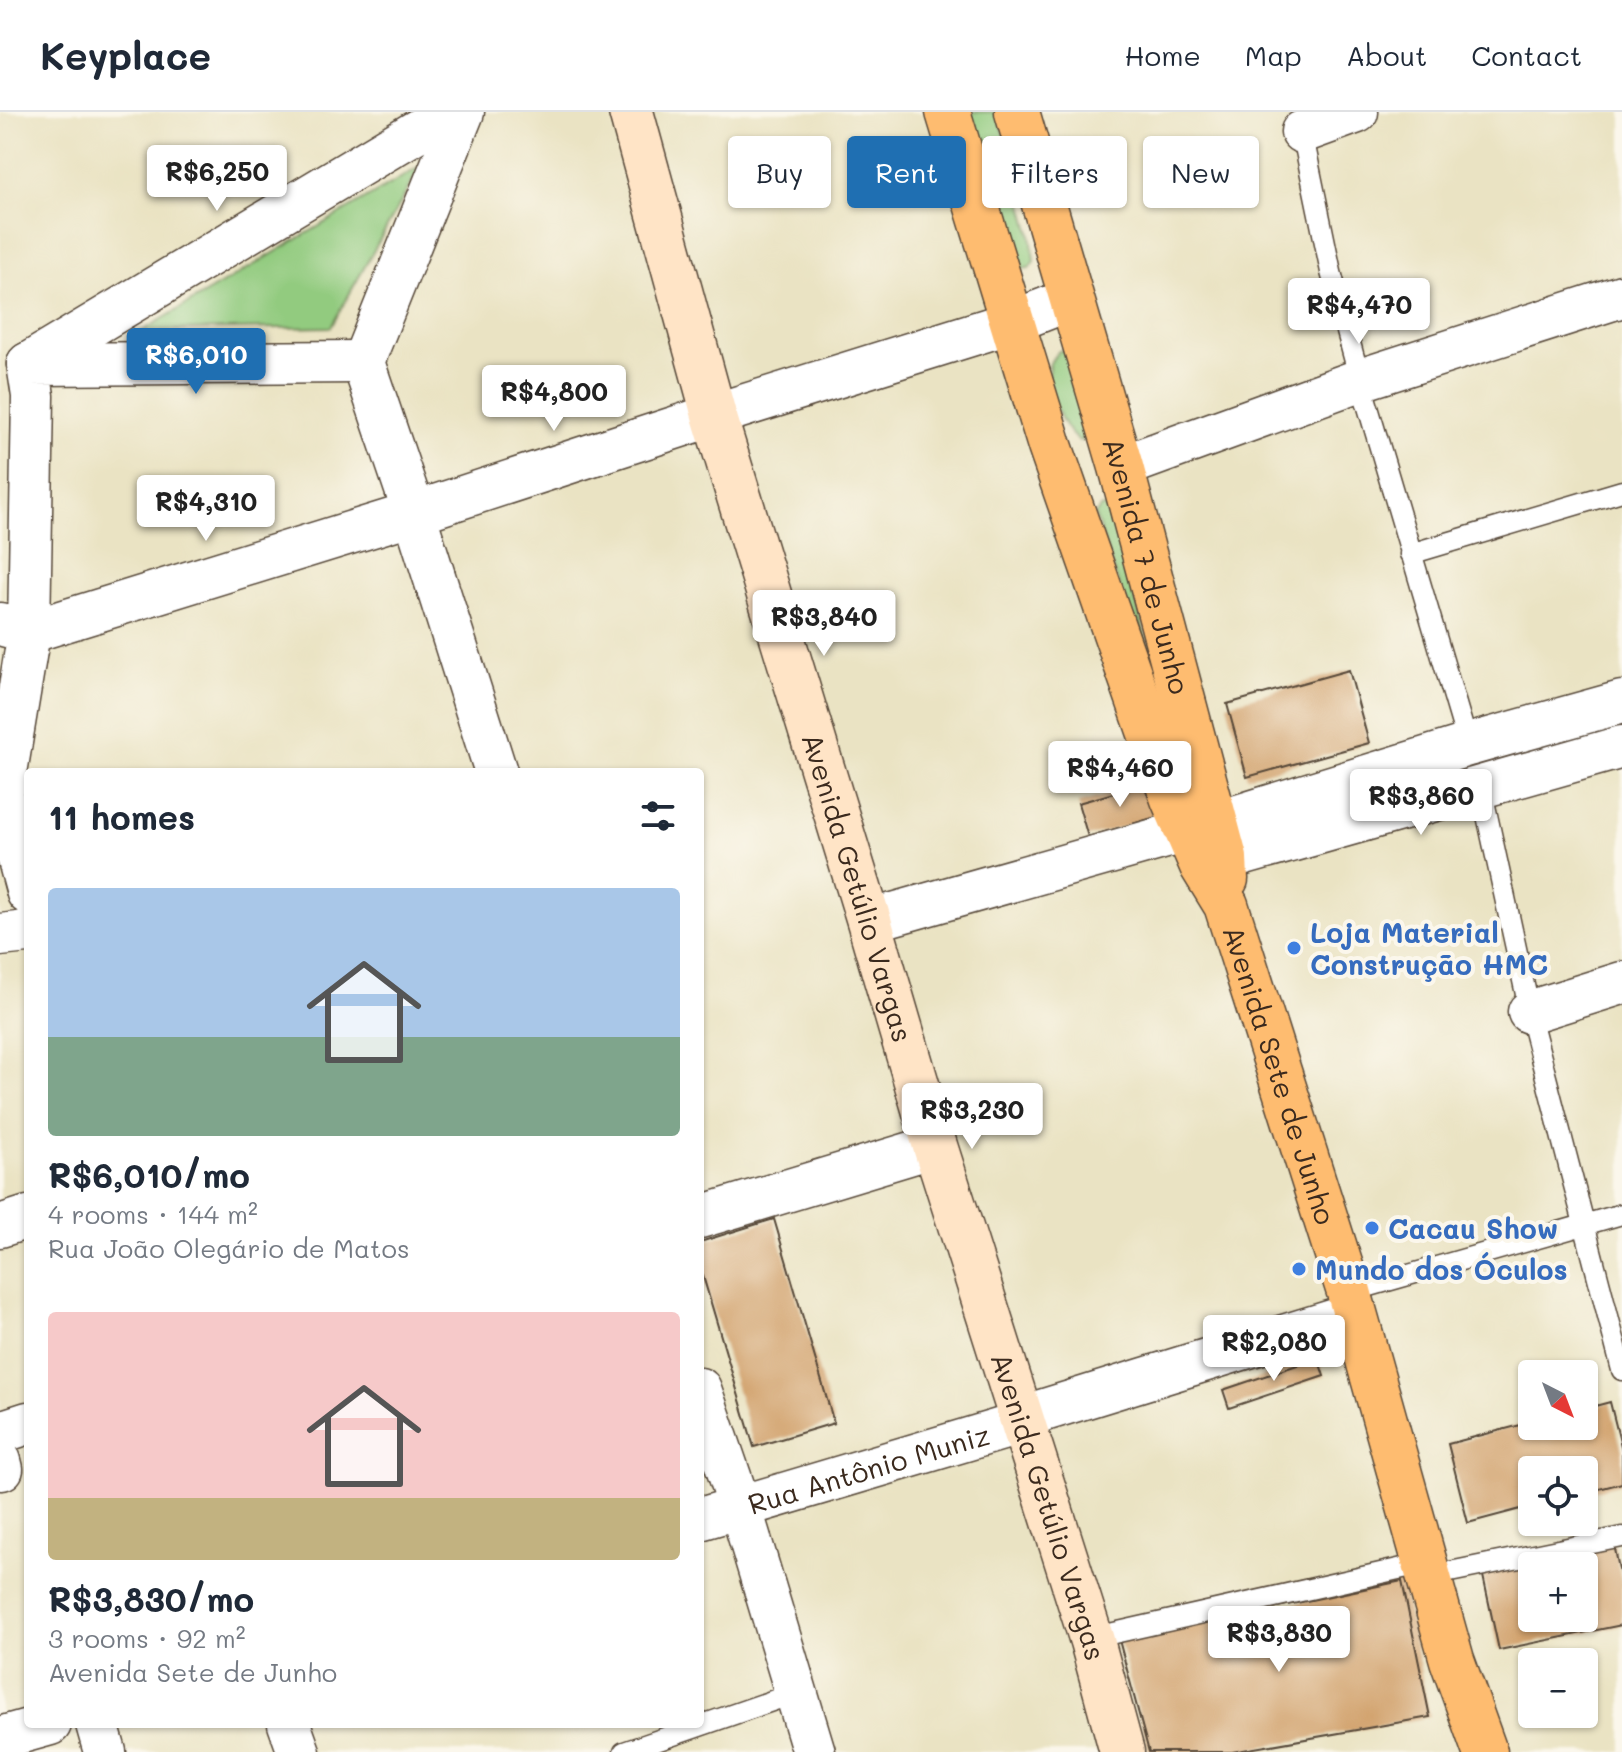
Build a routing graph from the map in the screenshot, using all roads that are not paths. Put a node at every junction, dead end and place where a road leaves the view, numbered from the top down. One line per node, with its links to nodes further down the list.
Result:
1 (449, 112): 12 (street)
2 (463, 112): 11 (street)
3 (631, 112): 14 (street, Avenida Getúlio Vargas)
4 (948, 112): 10 (main road, Avenida 7 de Junho)
5 (1017, 112): 9 (main road, Avenida 7 de Junho)
6 (1357, 112): 7 (street)
7 (1299, 122): 13 (lane)
8 (1622, 296): 13 (street)
9 (1071, 299): 10 (street); 15 (main road, Avenida 7 de Junho)
10 (1012, 322): 14 (street); 26 (main road, Avenida 7 de Junho)
11 (363, 362): 12 (street); 17 (street)
12 (14, 365): 19 (street)
13 (1360, 380): 15 (street); 18 (lane)
14 (714, 415): 17 (street); 29 (street, Avenida Getúlio Vargas)
15 (1121, 467): 26 (main road, Avenida 7 de Junho)
16 (1622, 491): 18 (lane)
17 (414, 513): 19 (street); 23 (street)
18 (1410, 554): 21 (lane)
19 (15, 628): 25 (street)
20 (1622, 702): 21 (street)
21 (1468, 745): 24 (lane); 26 (street)
22 (1622, 747): 24 (street)
23 (495, 768)
24 (1481, 786): 26 (street); 33 (lane)
25 (10, 799): 27 (street)
26 (1207, 845): 28 (main road, Avenida 7 de Junho); 29 (street)
27 (24, 872)
28 (1226, 905): 40 (main road, Avenida Sete de Junho)
29 (869, 921): 34 (street, Avenida Getúlio Vargas)
30 (24, 932): 31 (street)
31 (0, 935)
32 (1622, 983): 33 (street)
33 (1529, 1012): 38 (lane)
34 (935, 1146): 36 (street); 43 (street, Avenida Getúlio Vargas)
35 (1622, 1214): 38 (lane)
36 (704, 1216)
37 (24, 1218): 39 (street)
38 (1584, 1224): 40 (lane); 41 (lane)
39 (0, 1226)
40 (1352, 1303): 43 (street, Rua Antônio Muniz); 49 (main road, Avenida Sete de Junho)
41 (1622, 1370)
42 (704, 1401): 46 (street)
43 (1019, 1411): 46 (street, Rua Antônio Muniz); 50 (street, Avenida Getúlio Vargas)
44 (24, 1428): 45 (street)
45 (1, 1454)
46 (740, 1506): 47 (street, Rua Antônio Muniz); 52 (street)
47 (704, 1518)
48 (1622, 1537): 49 (lane)
49 (1428, 1569): 50 (lane); 51 (main road, Avenida Sete de Junho)
50 (1092, 1641): 63 (street, Avenida Getúlio Vargas)
51 (1452, 1660): 64 (main road, Avenida Sete de Junho); 65 (main road, Avenida Sete de Junho)
52 (798, 1692): 53 (lane); 62 (street)
53 (704, 1724)
54 (36, 1728): 58 (street)
55 (98, 1728): 59 (street)
56 (290, 1728): 60 (street)
57 (694, 1728): 61 (lane)
58 (0, 1738)
59 (105, 1752)
60 (299, 1752)
61 (624, 1752)
62 (814, 1752)
63 (1122, 1752)
64 (1457, 1752)
65 (1485, 1752)

